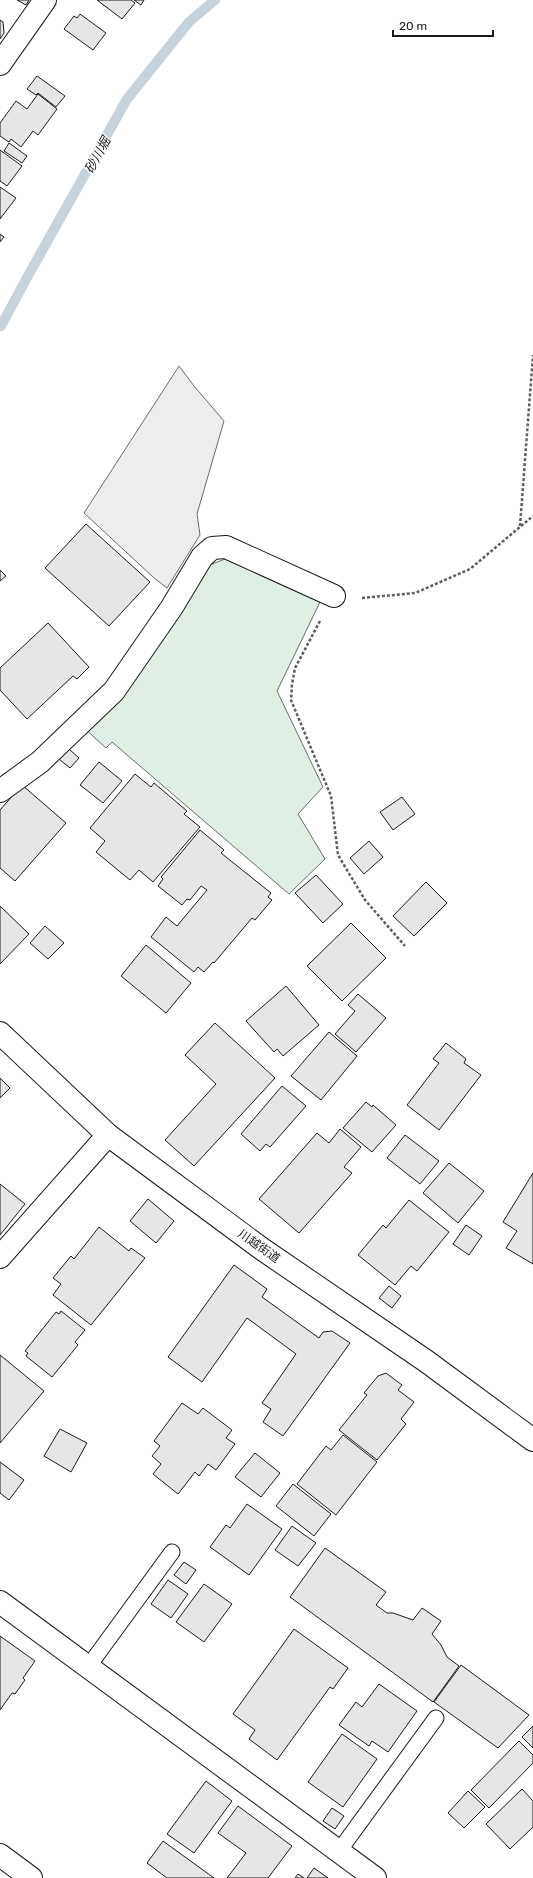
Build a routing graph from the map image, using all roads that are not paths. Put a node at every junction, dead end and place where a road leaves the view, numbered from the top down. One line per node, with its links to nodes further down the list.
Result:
1 (44, 0): 2 (main road)
2 (0, 64)
3 (334, 596): 4 (main road)
4 (0, 791)
5 (0, 1033): 6 (main road, 川越街道)
6 (108, 1135): 7 (main road); 8 (main road, 川越街道)
7 (0, 1257)
8 (533, 1440)
9 (172, 1552): 11 (lane)
10 (0, 1602): 11 (main road)
11 (88, 1667): 13 (main road)
12 (436, 1718): 13 (lane)
13 (339, 1852): 16 (main road)
14 (0, 1855): 15 (main road)
15 (31, 1878)
16 (375, 1878)

